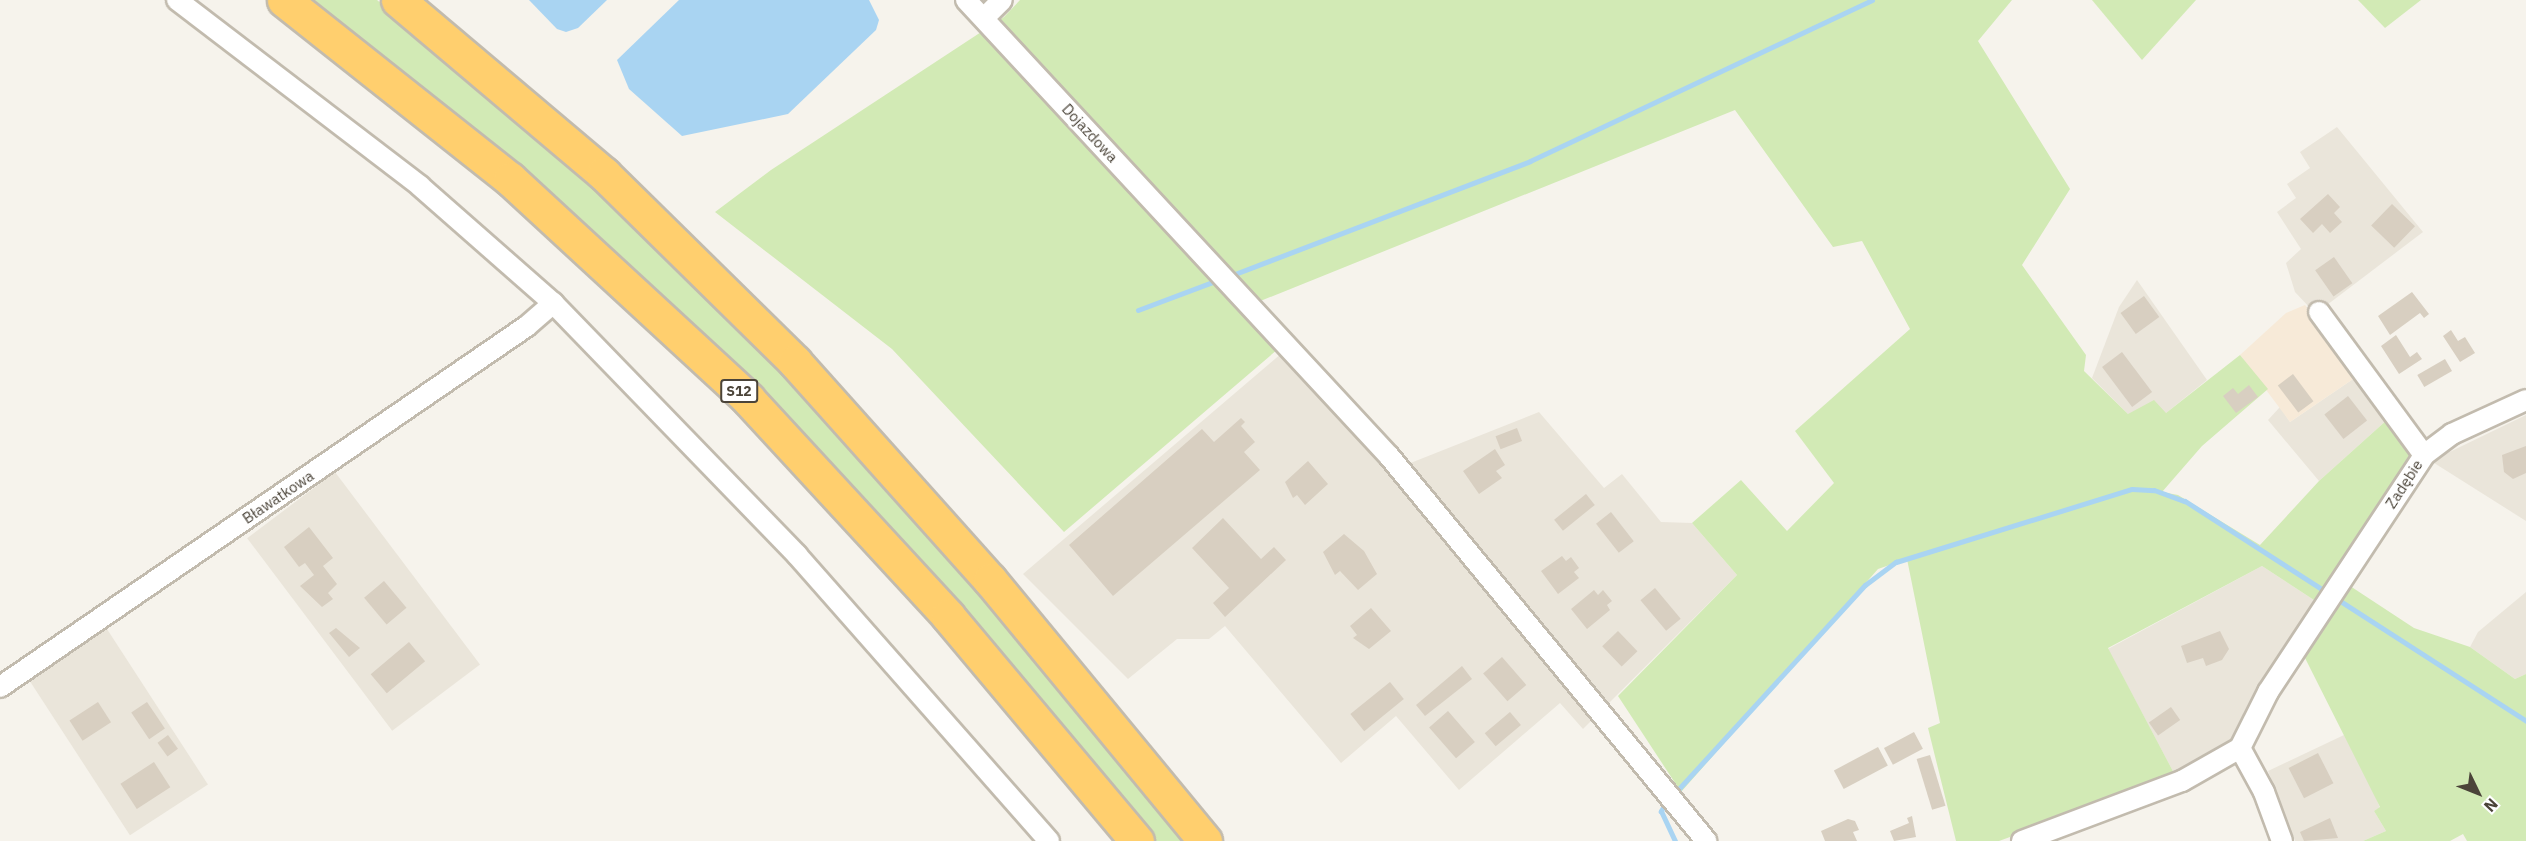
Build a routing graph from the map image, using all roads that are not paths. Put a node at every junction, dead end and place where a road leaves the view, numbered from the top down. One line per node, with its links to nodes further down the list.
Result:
1 (177, 0): 7 (street)
2 (284, 0): 14 (highway, S12)
3 (398, 0): 15 (highway)
4 (966, 0): 6 (street, Dojazdowa)
5 (1002, 0): 6 (street)
6 (984, 18): 16 (street, Dojazdowa)
7 (553, 303): 11 (street, Bławatkowa); 13 (street)
8 (2319, 312): 10 (street)
9 (2526, 400): 10 (street, Zadębie)
10 (2424, 455): 12 (street, Zadębie)
11 (0, 687)
12 (2240, 748): 17 (street); 18 (street)
13 (1049, 841)
14 (1137, 841)
15 (1205, 841)
16 (1706, 841)
17 (2022, 841)
18 (2282, 841)

